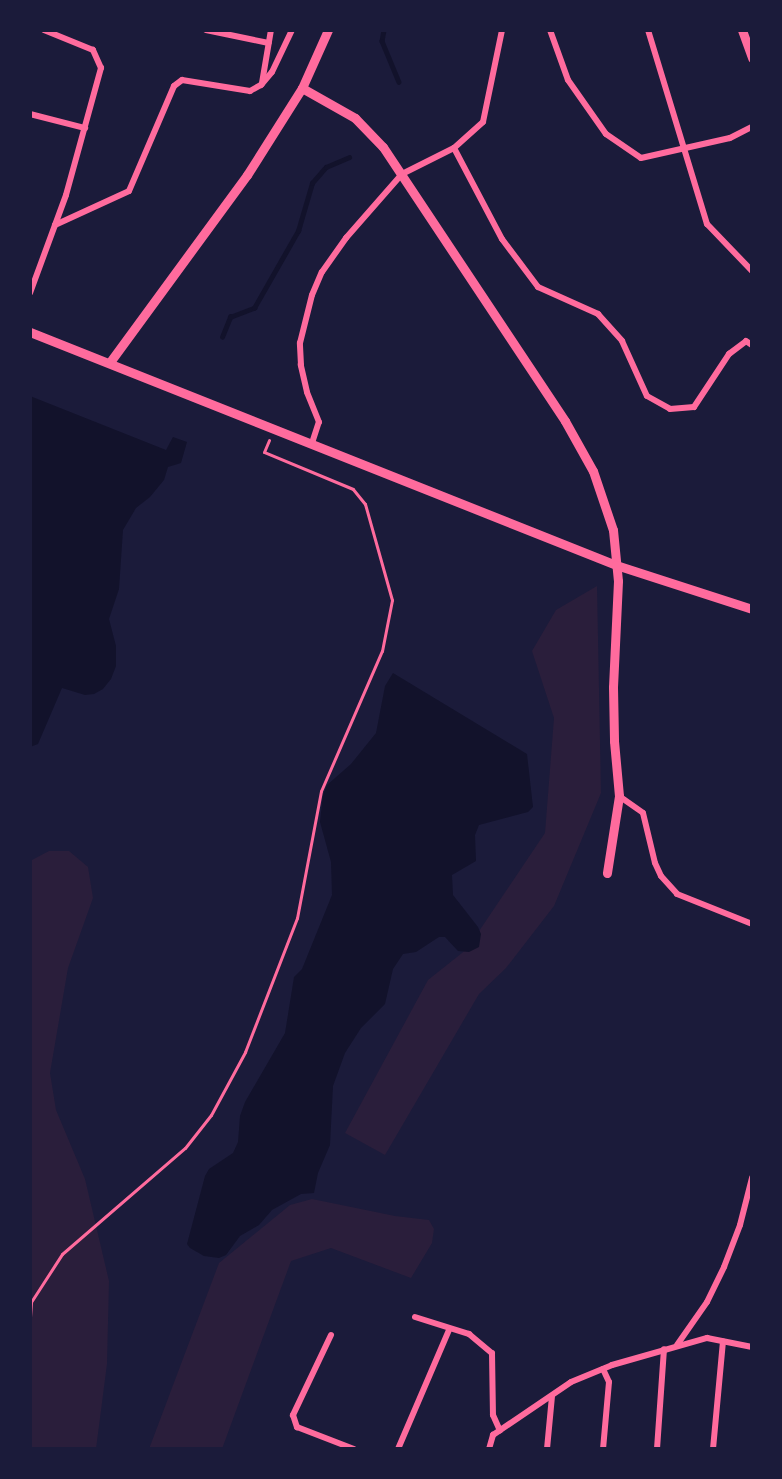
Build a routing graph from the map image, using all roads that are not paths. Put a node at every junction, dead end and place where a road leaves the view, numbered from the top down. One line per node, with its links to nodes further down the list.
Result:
1 (44, 30): 16 (street)
2 (206, 30): 10 (street)
3 (271, 30): 10 (street)
4 (292, 30): 12 (street)
5 (328, 30): 13 (street)
6 (502, 30): 17 (street)
7 (550, 30): 18 (street)
8 (648, 30): 18 (street)
9 (741, 30): 11 (street)
10 (269, 43): 12 (street)
11 (752, 58)
12 (261, 85): 20 (street)
13 (302, 87): 19 (street); 25 (street)
14 (30, 114): 16 (street)
15 (752, 127): 18 (street)
16 (84, 128): 20 (street)
17 (454, 148): 19 (street); 24 (street)
18 (686, 150): 21 (street)
19 (402, 174): 26 (street); 27 (street)
20 (55, 225): 22 (street)
21 (752, 271)
22 (30, 293)
23 (30, 332): 25 (street)
24 (752, 345)
25 (110, 362): 26 (street)
26 (312, 443): 27 (street)
27 (616, 565): 28 (street); 29 (street)
28 (752, 609)
29 (619, 796): 30 (street); 31 (street)
30 (607, 873)
31 (752, 924)
32 (752, 1178): 37 (street)
33 (415, 1317): 34 (street)
34 (449, 1330): 42 (street); 45 (street)
35 (330, 1335): 44 (street)
36 (723, 1341): 37 (street); 38 (street); 50 (street)
37 (676, 1345): 39 (street)
38 (752, 1347)
39 (664, 1349): 40 (street); 49 (street)
40 (603, 1368): 41 (street); 43 (street)
41 (552, 1396): 42 (street); 47 (street)
42 (500, 1431): 46 (street)
43 (603, 1447): 48 (street)
44 (354, 1449)
45 (398, 1449)
46 (489, 1449)
47 (548, 1449)
48 (612, 1449)
49 (657, 1449)
50 (712, 1449)

